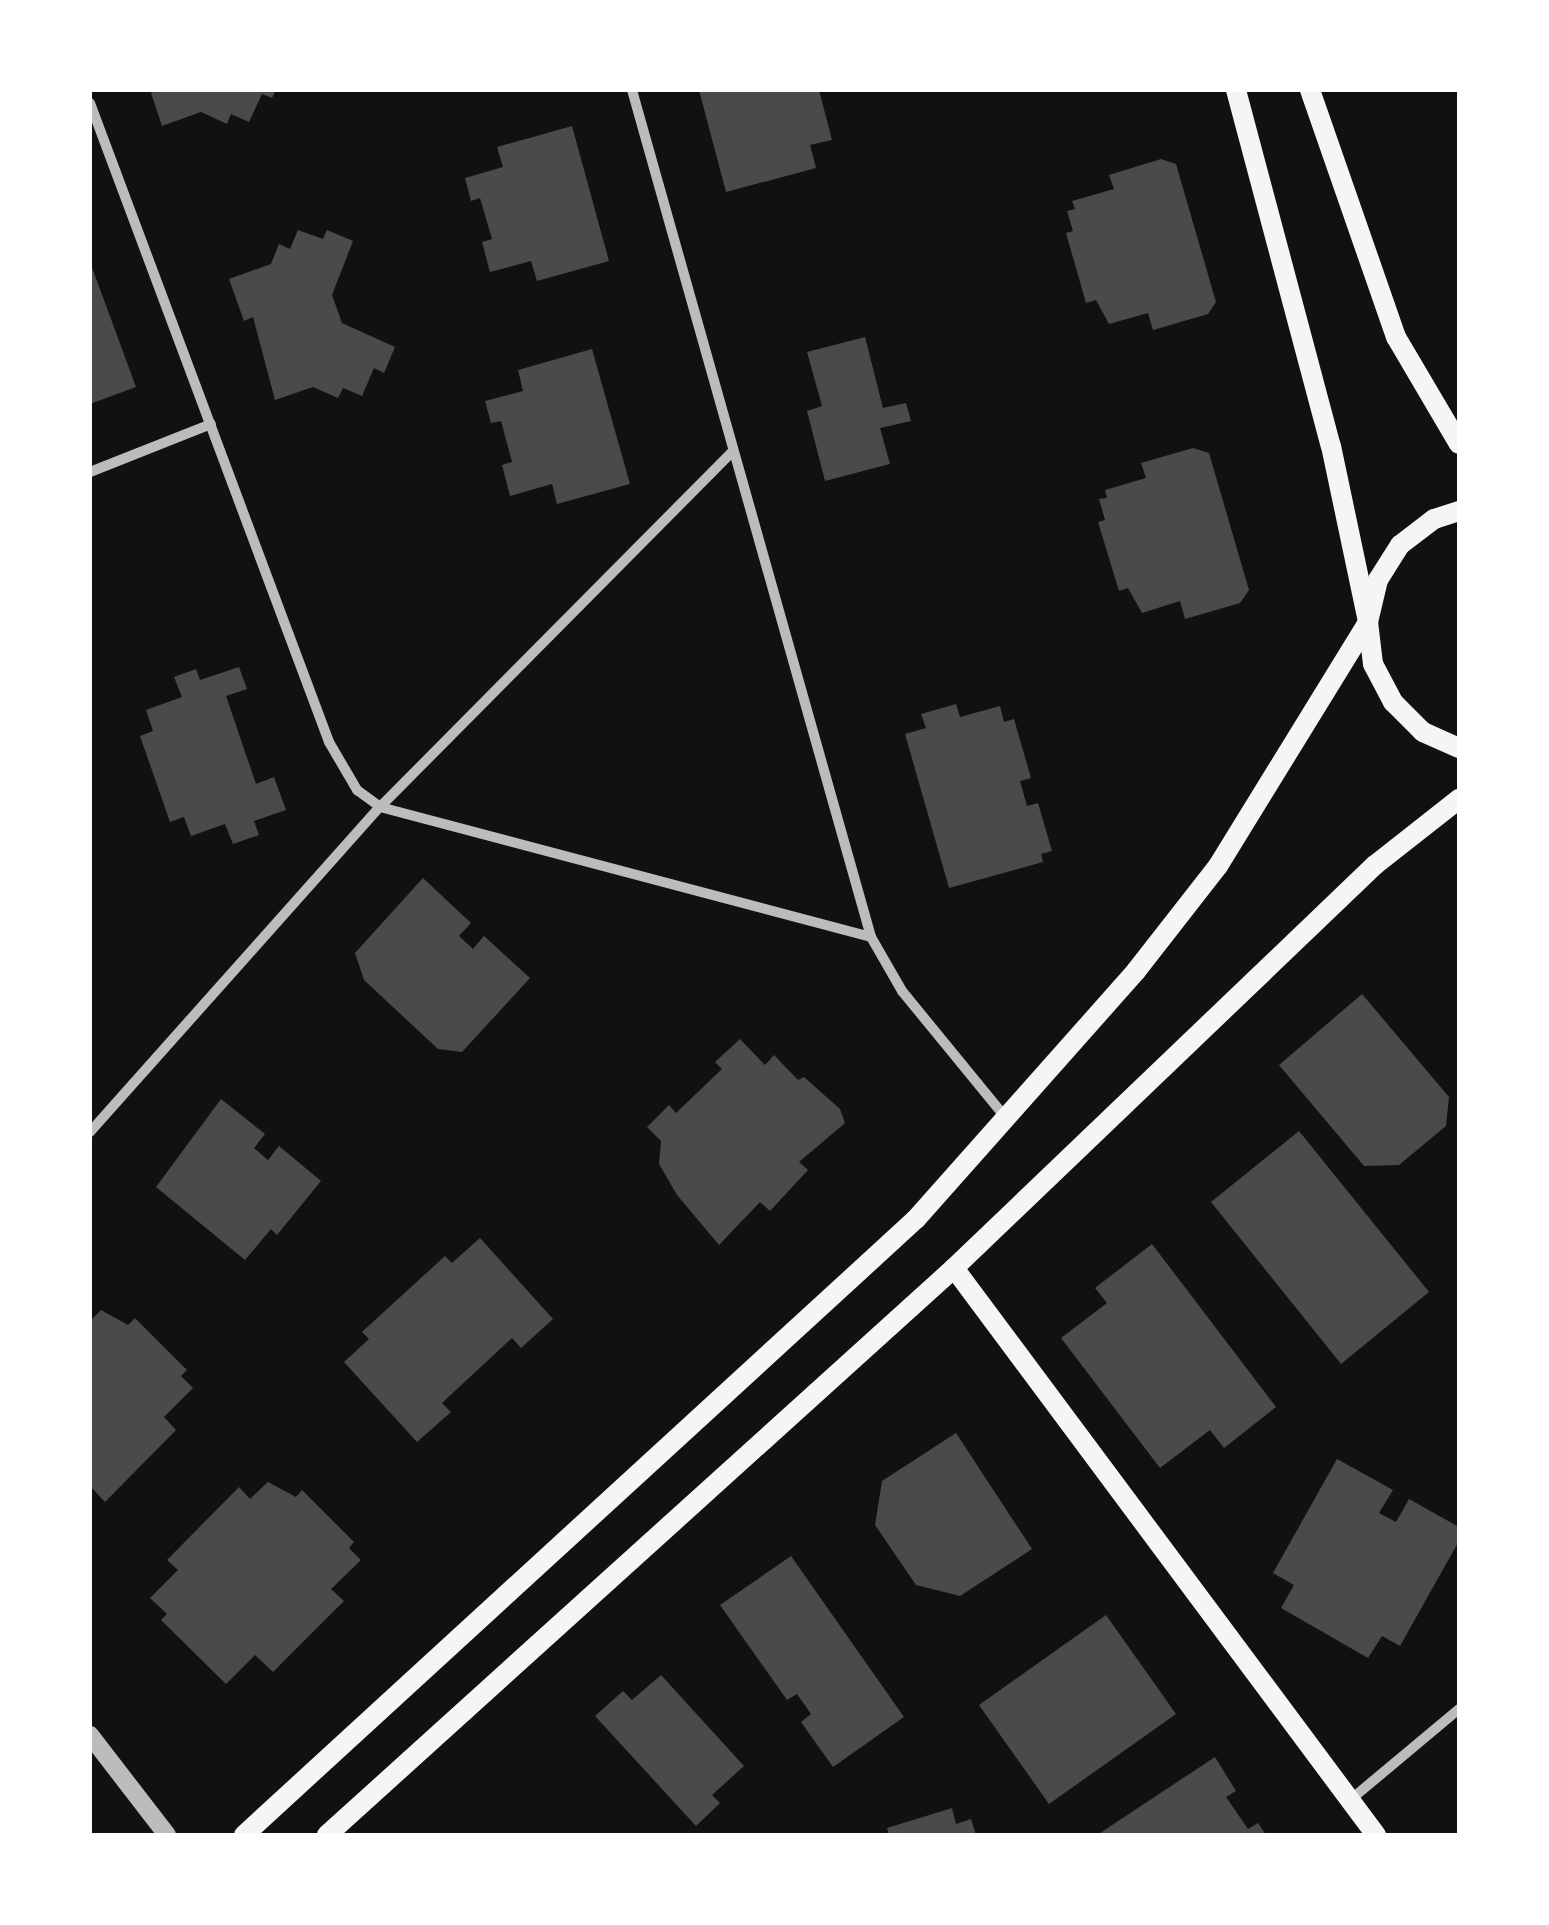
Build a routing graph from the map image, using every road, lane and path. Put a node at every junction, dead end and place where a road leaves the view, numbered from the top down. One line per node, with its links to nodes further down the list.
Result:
1 (632, 90): 7 (street)
2 (1236, 90): 10 (main road)
3 (1310, 90): 6 (main road)
4 (90, 103): 5 (street)
5 (211, 424): 8 (street); 13 (street)
6 (1459, 444)
7 (733, 451): 13 (street); 14 (street)
8 (90, 472)
9 (1459, 511): 10 (main road)
10 (1368, 622): 11 (main road); 15 (main road)
11 (1459, 748)
12 (1459, 799): 17 (main road)
13 (380, 807): 14 (street); 16 (street)
14 (872, 937): 15 (street)
15 (1005, 1118): 22 (main road)
16 (90, 1132)
17 (954, 1268): 20 (main road); 23 (main road)
18 (1459, 1708): 20 (street)
19 (90, 1735): 21 (street)
20 (1348, 1802): 24 (main road)
21 (168, 1835)
22 (244, 1835)
23 (327, 1835)
24 (1376, 1835)

